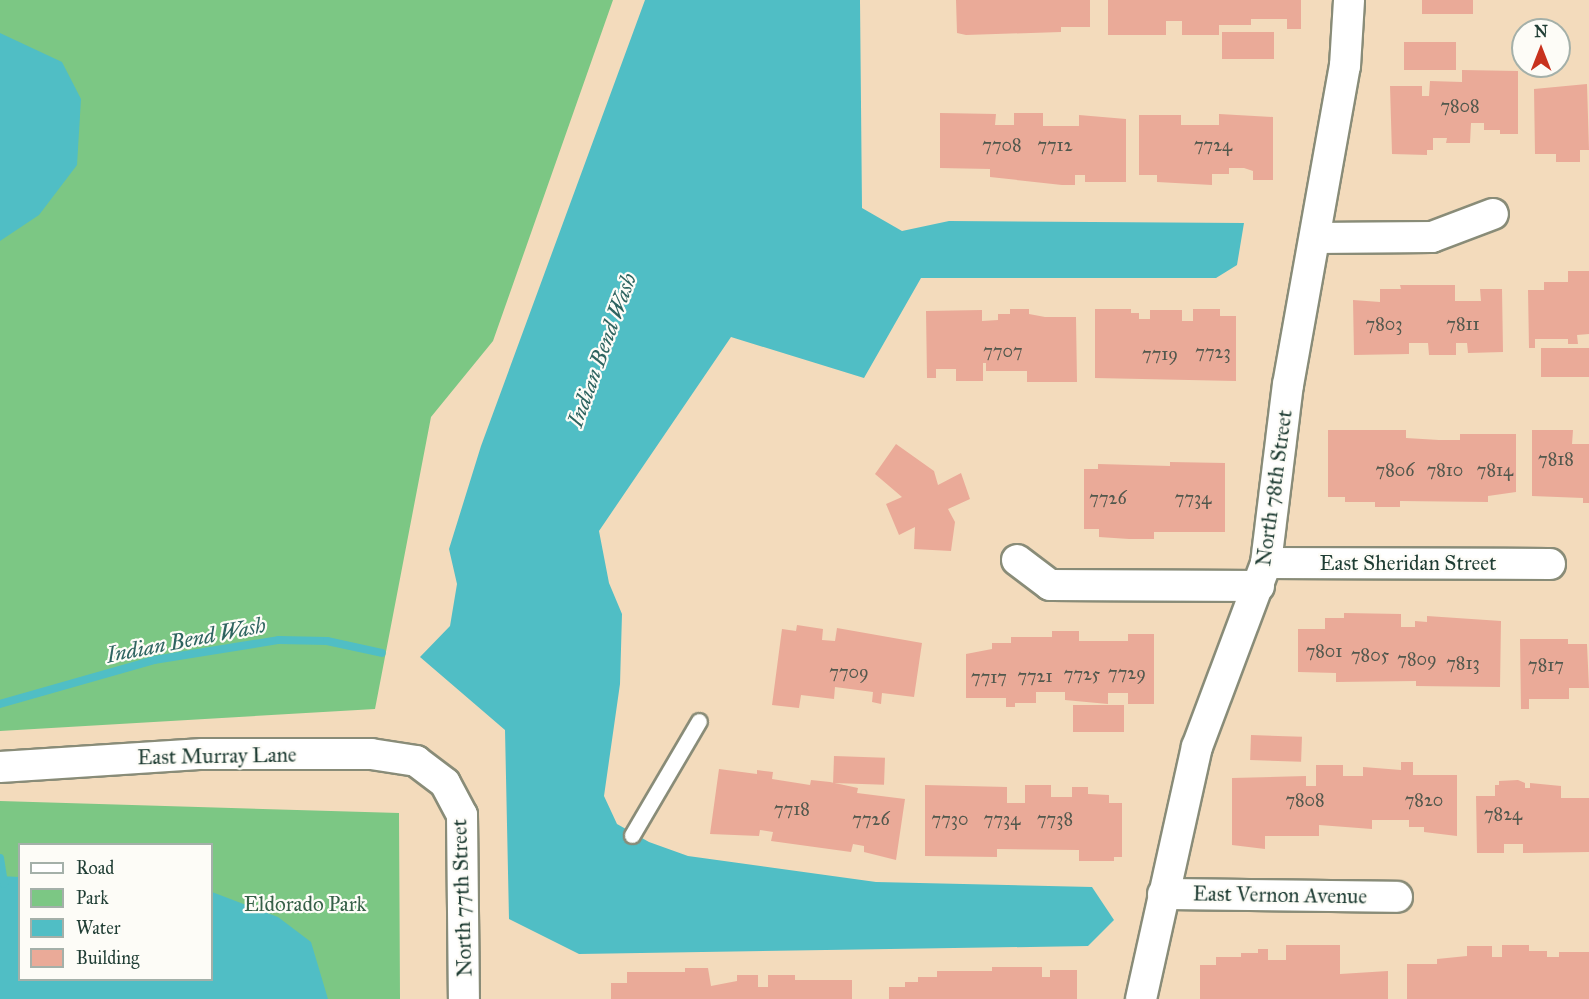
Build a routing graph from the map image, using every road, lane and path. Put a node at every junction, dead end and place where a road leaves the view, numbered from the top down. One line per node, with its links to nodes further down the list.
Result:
1 (1349, 0): 3 (street, North 78th Street)
2 (1494, 214): 3 (street)
3 (1315, 238): 6 (street, North 78th Street)
4 (1017, 560): 6 (street, East Sheridan Street)
5 (1550, 564): 6 (street, East Sheridan Street)
6 (1262, 574): 11 (street, North 78th Street)
7 (699, 721): 10 (lane)
8 (0, 767): 9 (street, East Murray Lane)
9 (431, 771): 13 (street, North 77th Street)
10 (632, 835)
11 (1163, 894): 12 (street, East Vernon Avenue); 14 (street, North 78th Street)
12 (1397, 897)
13 (464, 999)
14 (1142, 999)

